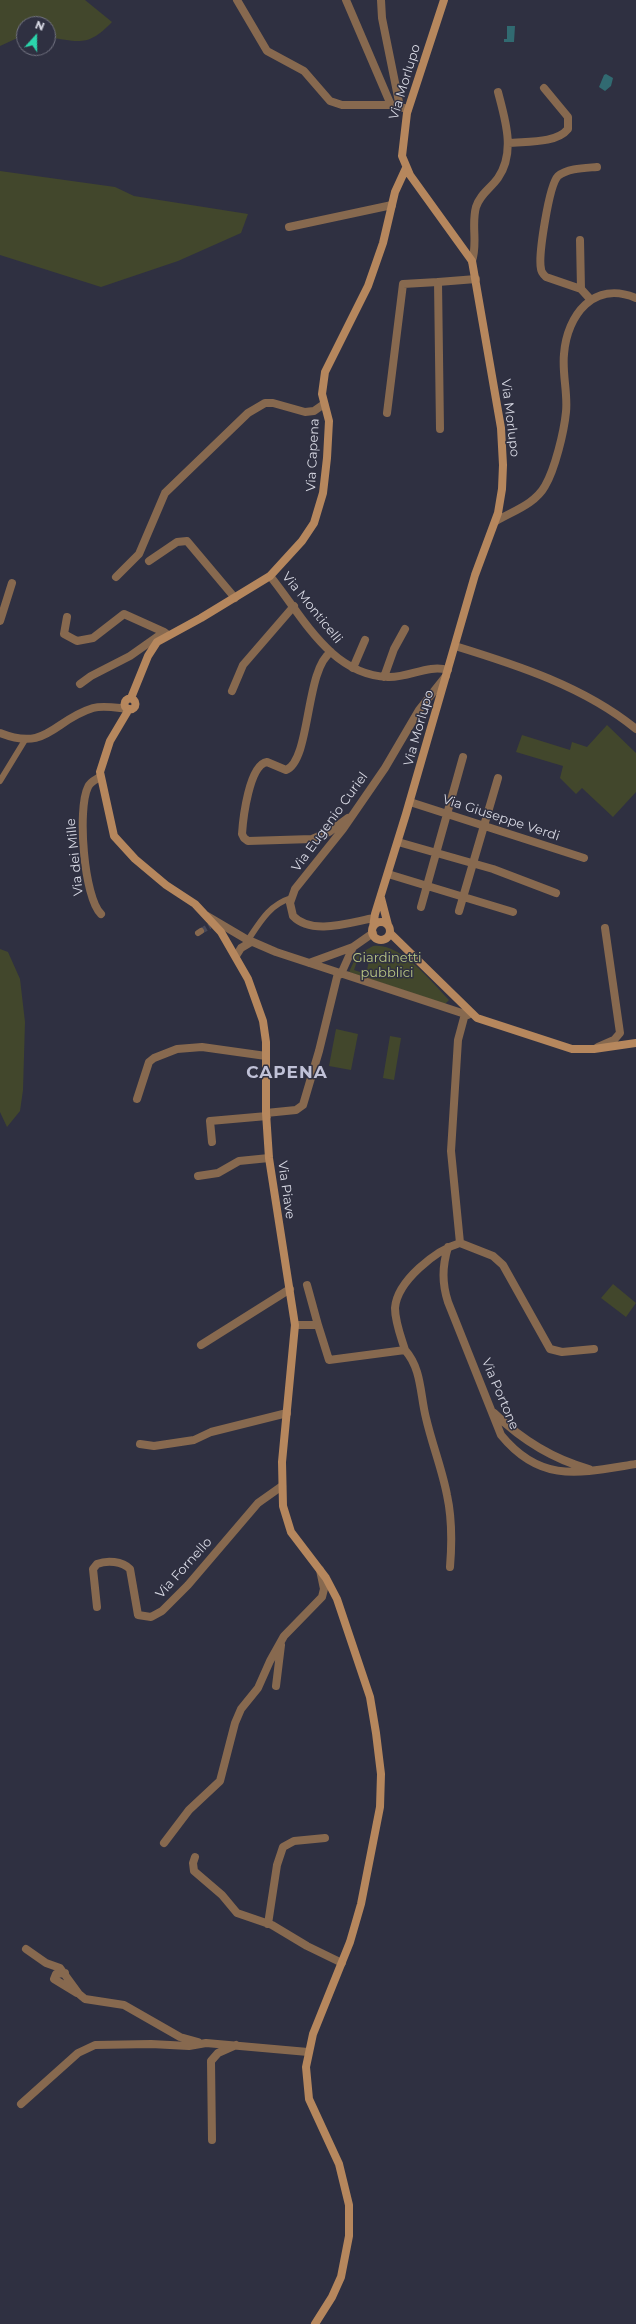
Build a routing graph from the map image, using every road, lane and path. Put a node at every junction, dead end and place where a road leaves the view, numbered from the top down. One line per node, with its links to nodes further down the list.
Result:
1 (237, 0): 7 (street)
2 (346, 0): 7 (street)
3 (381, 0): 8 (street)
4 (444, 0): 8 (main road, Via Morlupo)
5 (544, 88): 9 (street)
6 (498, 92): 9 (street)
7 (391, 105): 8 (street)
8 (404, 108): 11 (main road, Via Morlupo)
9 (508, 143): 15 (street)
10 (597, 167): 18 (street)
11 (406, 168): 12 (main road, Via Capena); 15 (main road, Via Morlupo)
12 (392, 205): 13 (street); 21 (main road, Via Capena)
13 (289, 227)
14 (580, 240): 18 (street)
15 (472, 261): 16 (main road, Via Morlupo)
16 (476, 279): 17 (street); 24 (main road, Via Morlupo)
17 (438, 282): 22 (street); 23 (street)
18 (581, 289): 20 (street)
19 (636, 298): 20 (street)
20 (591, 300): 24 (street)
21 (324, 404): 26 (main road, Via Capena); 27 (street)
22 (387, 413)
23 (440, 429)
24 (496, 521): 36 (main road, Via Morlupo)
25 (149, 561): 29 (street)
26 (270, 576): 29 (main road, Via Capena); 30 (street, Via Monticelli)
27 (116, 577)
28 (12, 583): 32 (street)
29 (235, 598): 34 (main road, Via Capena)
30 (294, 606): 37 (street, Via Monticelli); 42 (street)
31 (67, 617): 34 (street)
32 (0, 622)
33 (405, 629): 40 (street)
34 (165, 633): 41 (street); 43 (main road, Via Capena)
35 (365, 640): 38 (street)
36 (455, 646): 39 (main road, Via Morlupo); 44 (street)
37 (331, 652): 38 (street, Via Monticelli); 53 (street)
38 (353, 668): 40 (street, Via Monticelli)
39 (447, 673): 40 (street, Via Monticelli); 51 (main road, Via Morlupo); 53 (street, Via Eugenio Curiel)
40 (384, 677)
41 (80, 684)
42 (232, 691)
43 (128, 711): 46 (street); 48 (main road)
44 (636, 729)
45 (0, 733): 46 (street)
46 (26, 740): 50 (street)
47 (463, 757): 52 (street)
48 (100, 778): 68 (street, Via dei Mille); 69 (main road, Via Piave)
49 (498, 778): 54 (street)
50 (0, 781)
51 (410, 802): 52 (street, Via Giuseppe Verdi); 55 (main road, Via Morlupo)
52 (447, 814): 54 (street, Via Giuseppe Verdi); 56 (street)
53 (350, 817): 63 (street, Via Eugenio Curiel)
54 (484, 824): 57 (street, Via Giuseppe Verdi); 58 (street)
55 (398, 842): 56 (street); 59 (main road, Via Morlupo)
56 (437, 853): 58 (street); 60 (street)
57 (584, 858)
58 (473, 863): 61 (street); 62 (street)
59 (388, 874): 60 (street); 64 (main road, Via Morlupo)
60 (427, 886): 62 (street); 65 (street)
61 (556, 893)
62 (463, 897): 66 (street); 67 (street)
63 (291, 898): 70 (street); 74 (street)
64 (381, 898): 70 (main road, Via Morlupo); 72 (main road)
65 (422, 907)
66 (459, 912)
67 (513, 912)
68 (101, 914)
69 (206, 915): 74 (street); 77 (main road, Via Piave)
70 (374, 918): 73 (main road, Via Morlupo)
71 (605, 928): 84 (street)
72 (389, 929): 73 (main road); 73 (main road); 82 (main road)
73 (373, 930): 75 (street)
74 (250, 941): 77 (street); 78 (street)
75 (353, 947): 76 (street); 80 (street)
76 (327, 955): 78 (street); 79 (street)
77 (236, 956): 85 (main road, Via Piave)
78 (309, 963): 79 (street)
79 (326, 969): 80 (street)
80 (339, 973): 81 (street); 87 (street)
81 (465, 1014): 82 (street); 91 (street)
82 (477, 1018): 84 (main road)
83 (636, 1043): 84 (main road)
84 (594, 1049)
85 (266, 1056): 86 (street); 87 (main road, Via Piave)
86 (137, 1099)
87 (266, 1115): 88 (street); 89 (main road, Via Piave)
88 (212, 1142)
89 (270, 1158): 90 (street); 94 (main road, Via Piave)
90 (198, 1176)
91 (460, 1243): 92 (street); 98 (street)
92 (448, 1247): 99 (street); 100 (street, Via Portone)
93 (307, 1285): 95 (street)
94 (290, 1289): 96 (main road, Via Piave); 97 (street)
95 (318, 1325): 96 (street); 99 (street)
96 (295, 1326): 101 (main road, Via Piave)
97 (201, 1345)
98 (594, 1349)
99 (405, 1350): 106 (street)
100 (492, 1411): 104 (street); 104 (street, Via Portone)
101 (287, 1413): 102 (street); 105 (main road, Via Piave)
102 (140, 1444)
103 (636, 1464): 104 (street, Via Portone)
104 (594, 1470)
105 (282, 1486): 107 (main road, Via Piave); 108 (street, Via Fornello)
106 (450, 1567)
107 (320, 1570): 109 (street); 116 (main road, Via Piave)
108 (98, 1607)
109 (284, 1636): 110 (street); 112 (street)
110 (276, 1686)
111 (324, 1838): 114 (street)
112 (164, 1843)
113 (194, 1857): 114 (street)
114 (268, 1924): 116 (street)
115 (26, 1949): 117 (street)
116 (342, 1962): 121 (main road, Via Piave)
117 (64, 1973): 118 (street); 118 (street)
118 (79, 1994): 119 (street)
119 (206, 2043): 120 (street); 122 (street)
120 (237, 2045): 121 (street); 123 (street)
121 (308, 2052): 124 (main road, Via Piave)
122 (21, 2104)
123 (212, 2140)
124 (315, 2324)

